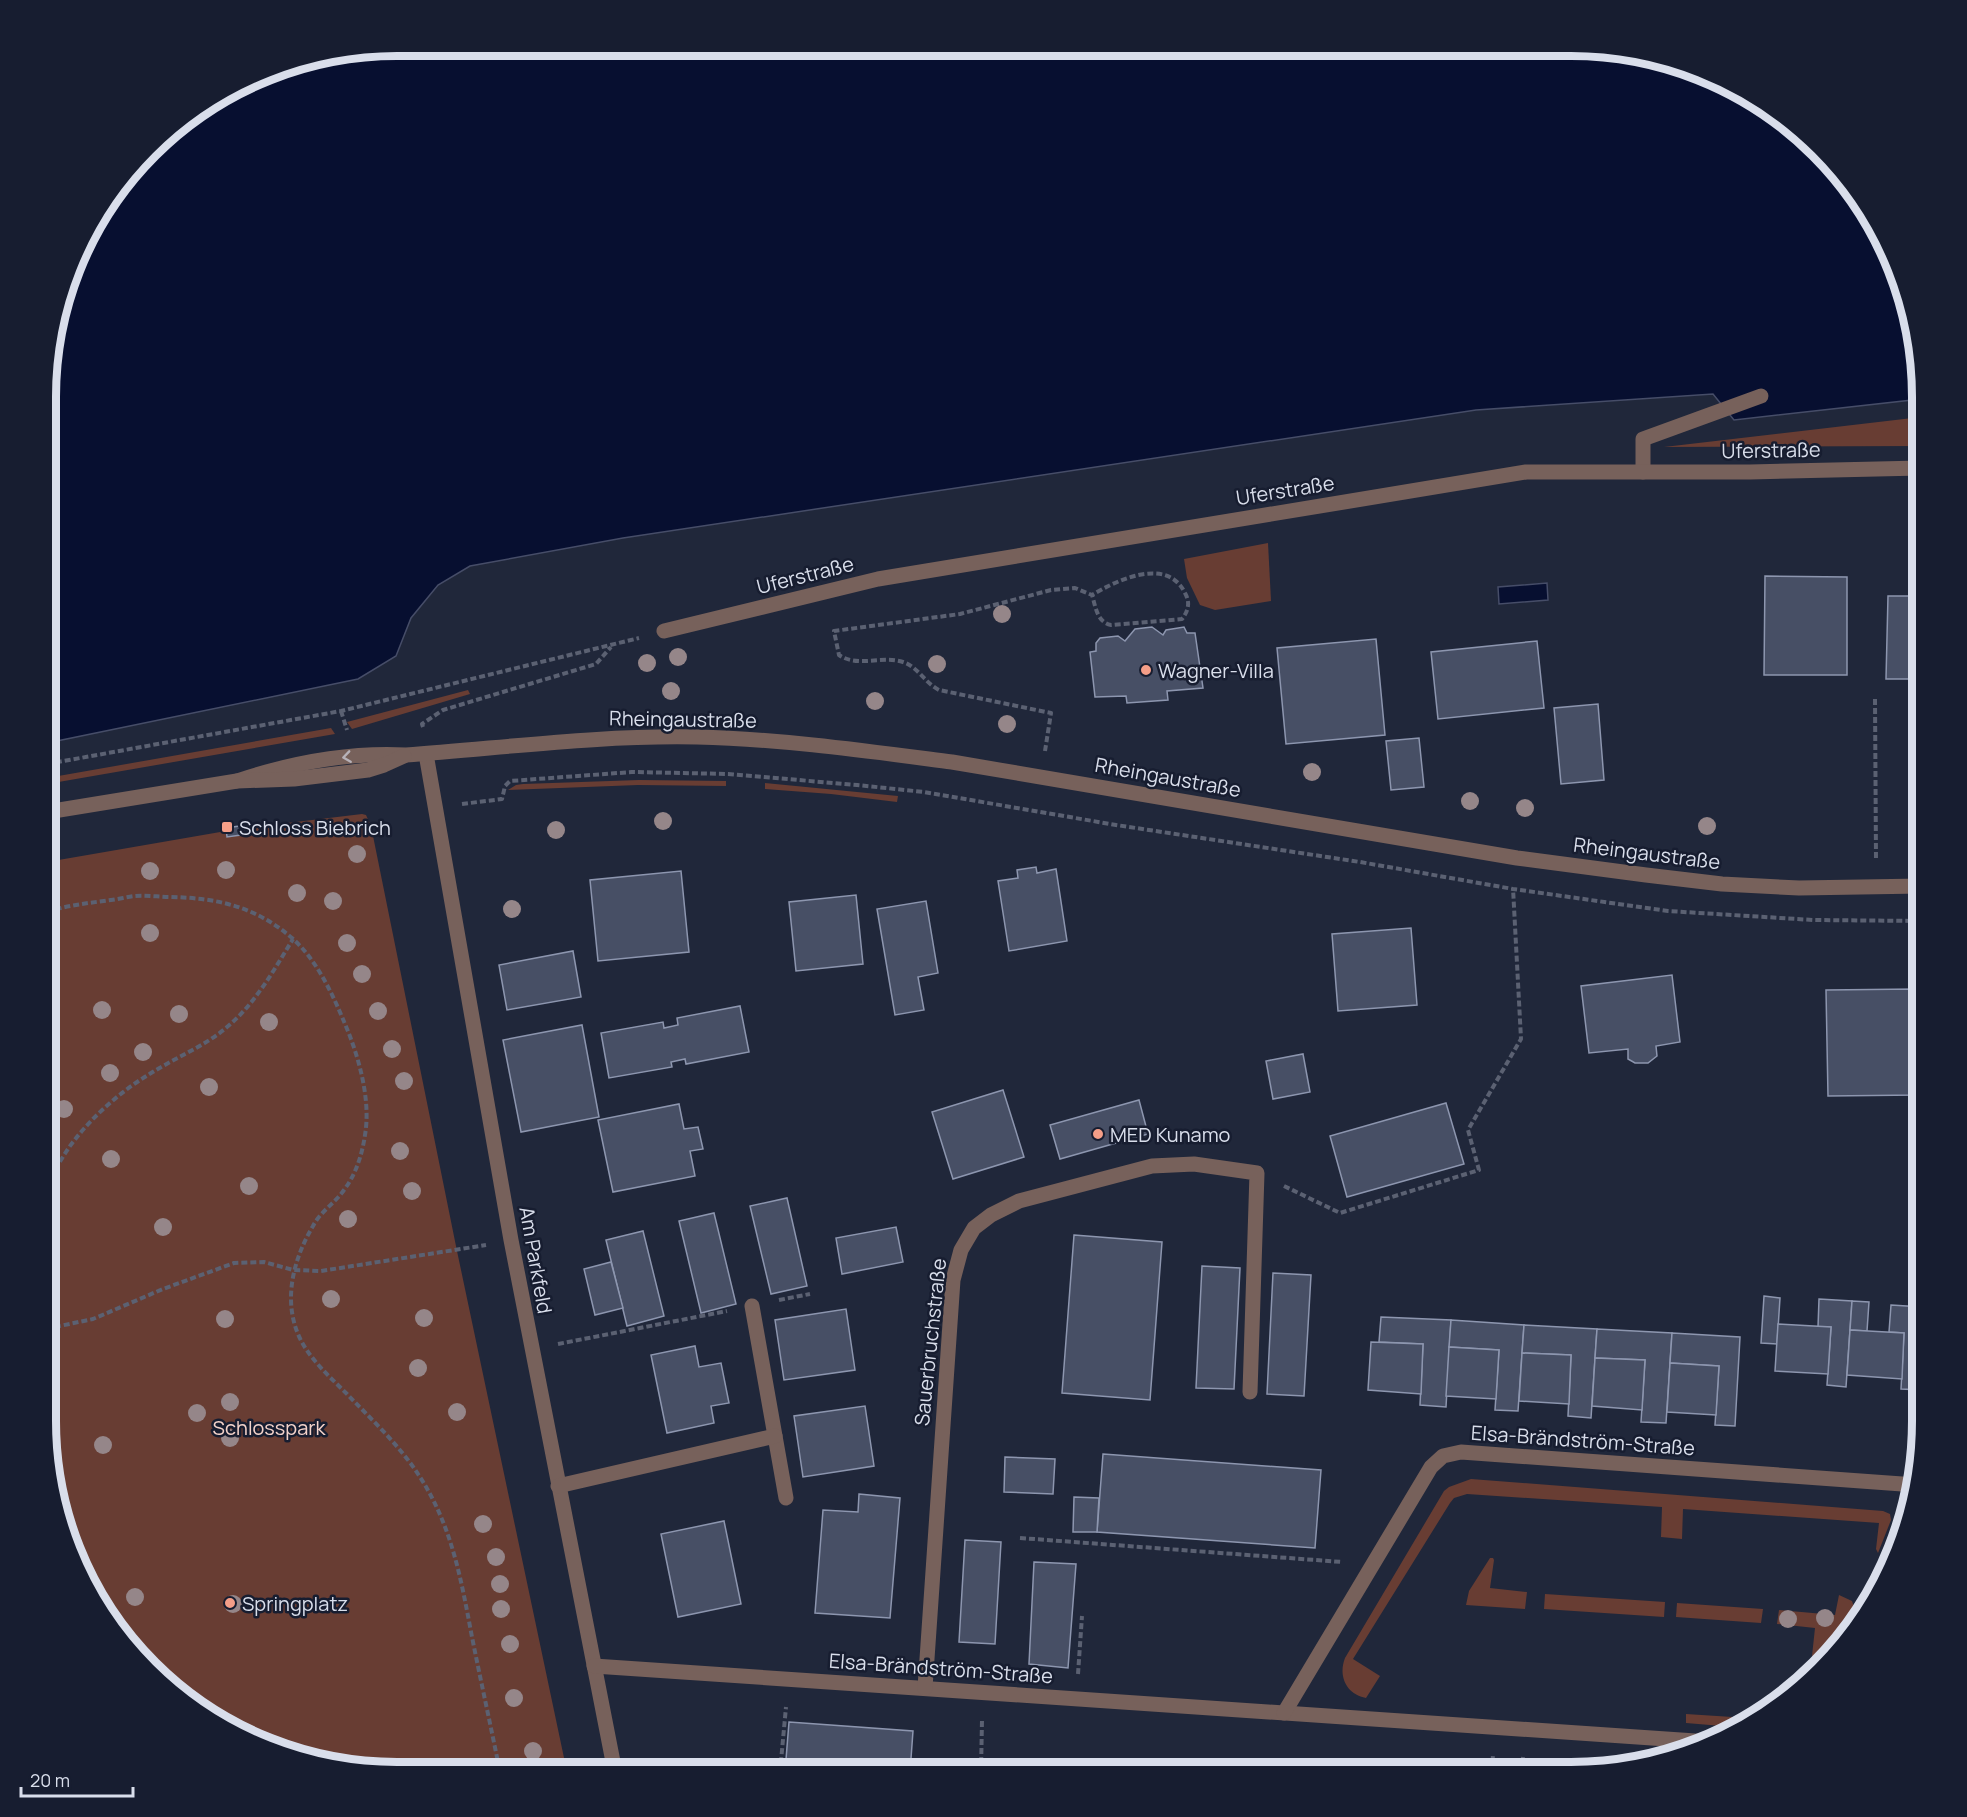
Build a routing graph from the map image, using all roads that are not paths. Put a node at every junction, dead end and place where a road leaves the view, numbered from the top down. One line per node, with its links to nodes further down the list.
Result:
1 (1761, 396): 3 (street)
2 (1912, 468): 3 (street, Uferstraße)
3 (1643, 472): 4 (street, Uferstraße)
4 (664, 631)
5 (426, 754): 6 (street, Rheingaustraße); 7 (street, Rheingaustraße); 12 (street, Am Parkfeld)
6 (56, 811)
7 (1912, 886)
8 (752, 1306): 10 (street)
9 (1250, 1392): 15 (street, Sauerbruchstraße)
10 (775, 1436): 12 (street); 13 (street)
11 (1906, 1484): 16 (street, Elsa-Brändström-Straße)
12 (558, 1486): 14 (street, Am Parkfeld)
13 (786, 1498)
14 (594, 1666): 15 (street, Elsa-Brändström-Straße); 18 (street, Am Parkfeld)
15 (925, 1688): 16 (street, Elsa-Brändström-Straße)
16 (1284, 1713): 17 (street, Elsa-Brändström-Straße)
17 (1688, 1740)
18 (613, 1762)

